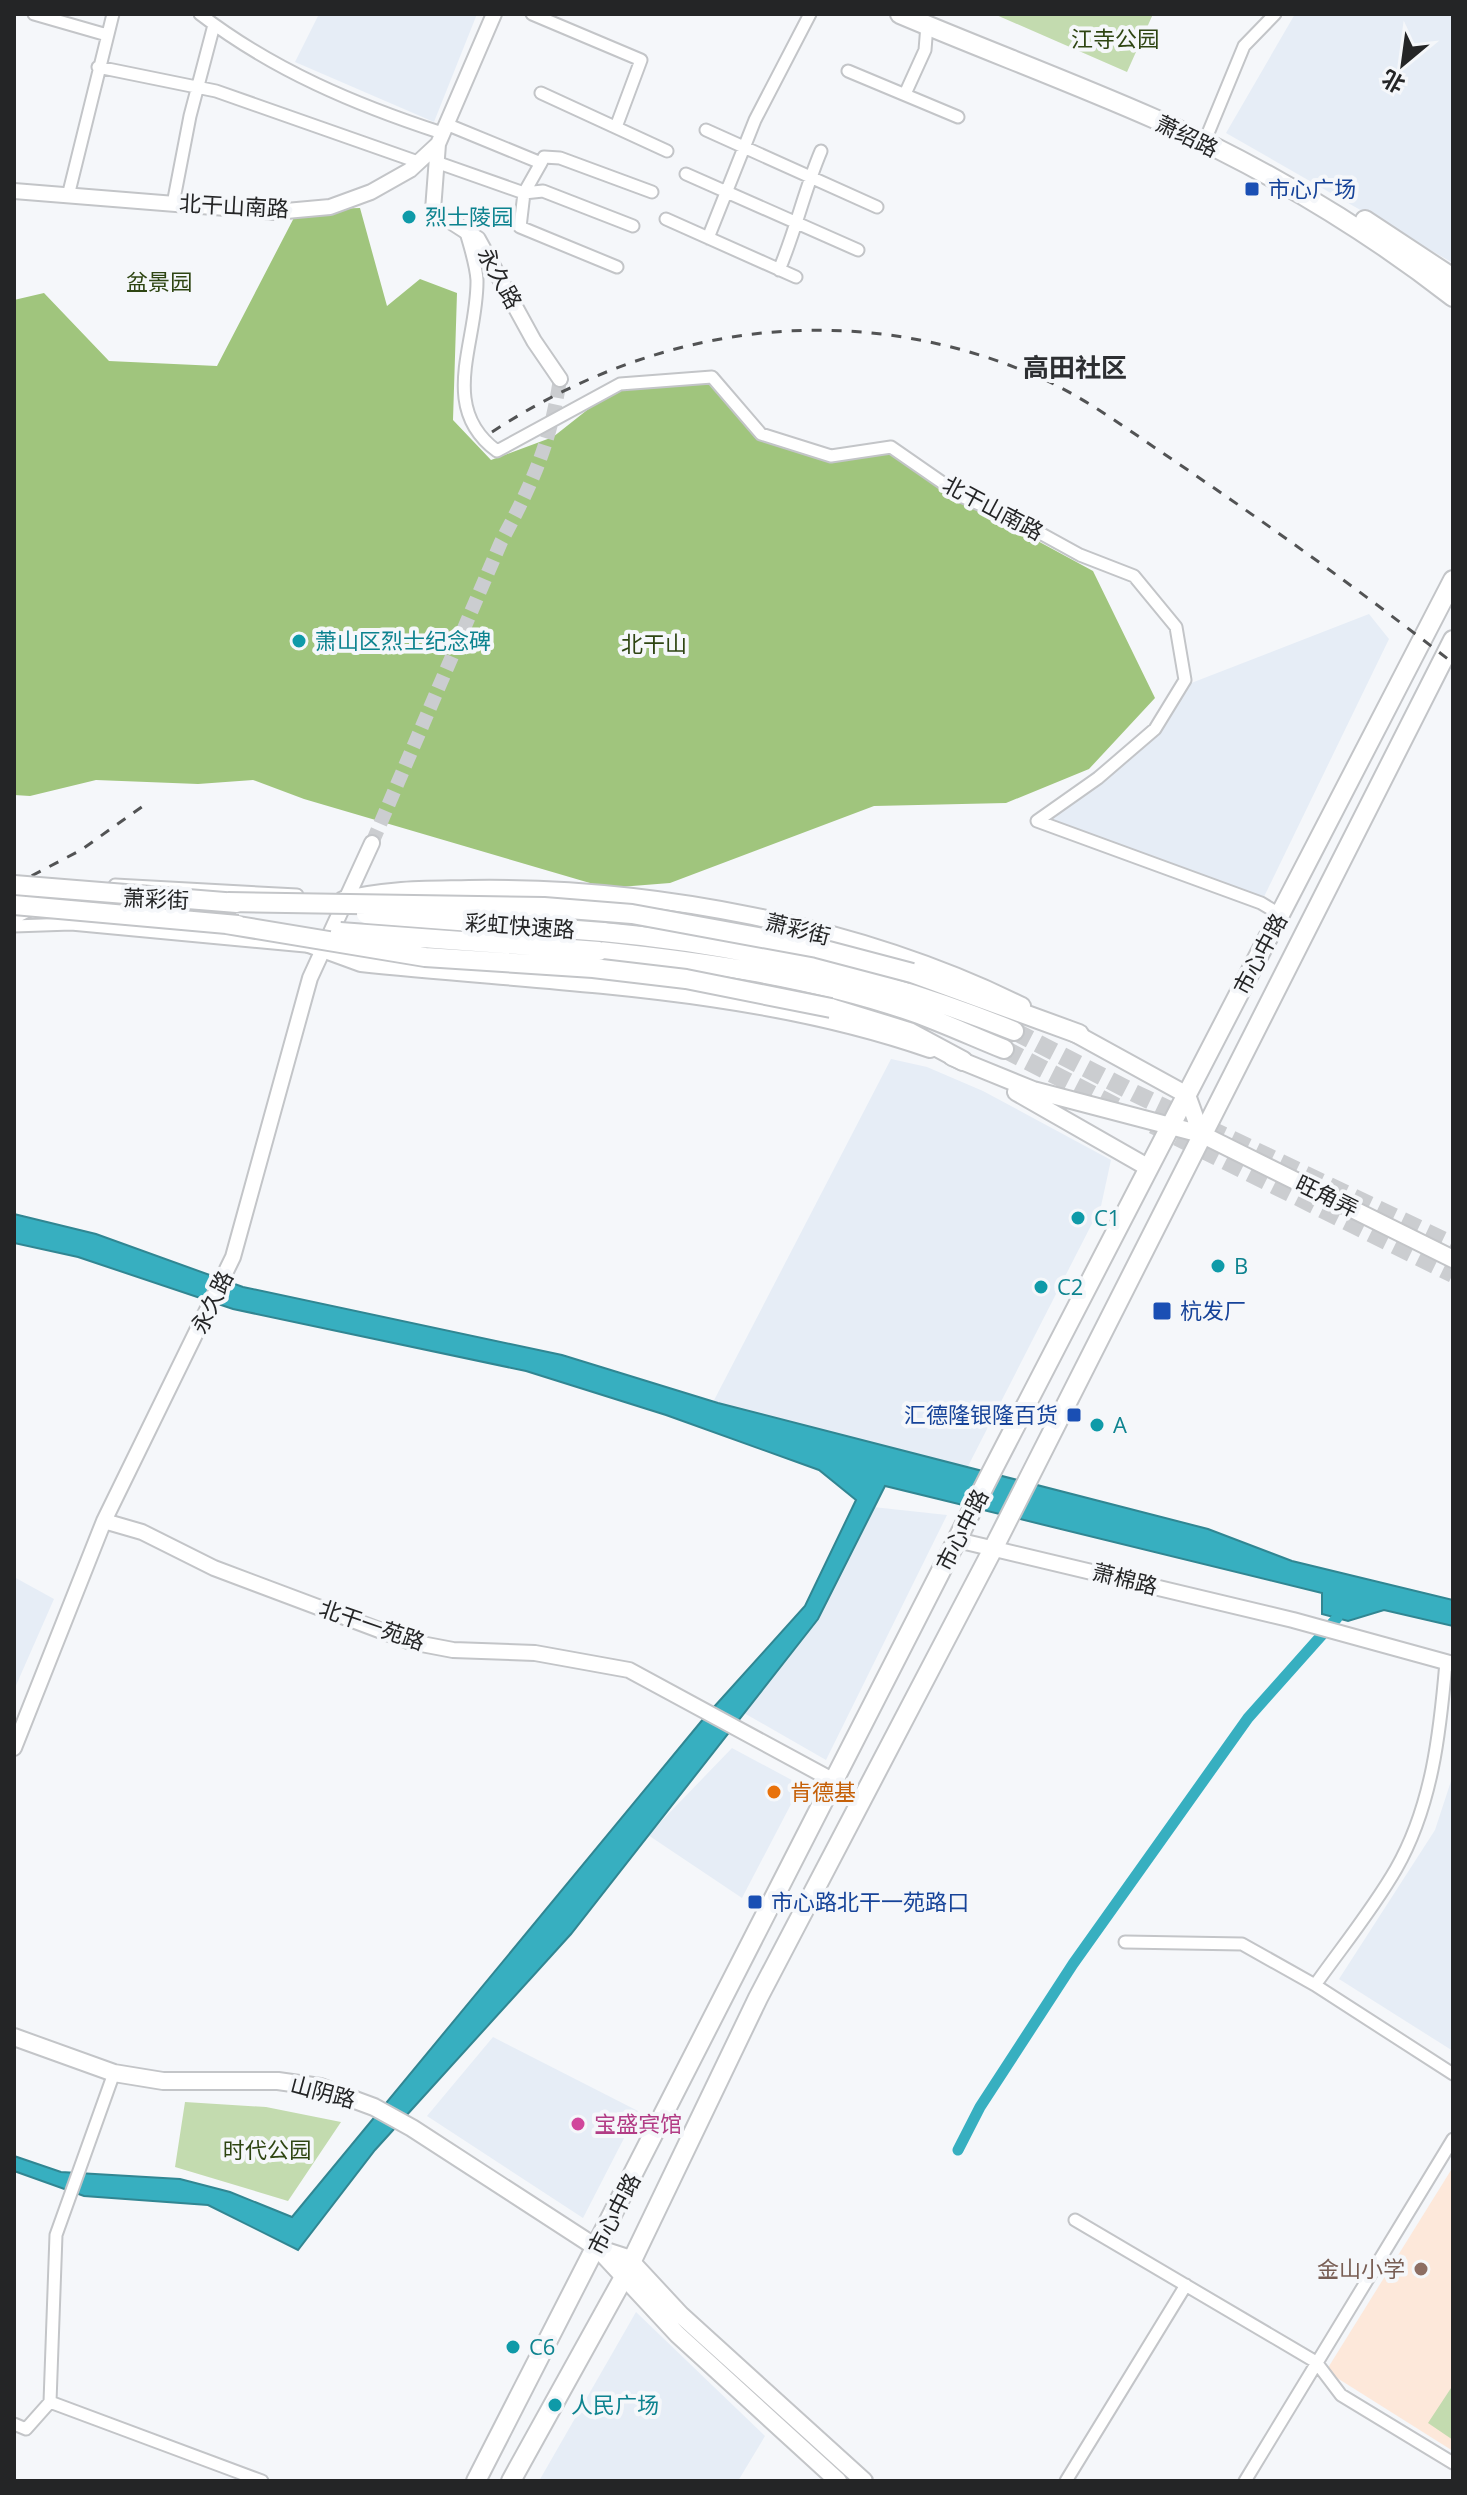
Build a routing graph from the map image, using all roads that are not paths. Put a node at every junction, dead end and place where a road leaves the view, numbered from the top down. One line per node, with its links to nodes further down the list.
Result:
1 (34, 14): 11 (street)
2 (113, 14): 11 (street)
3 (200, 14): 10 (street)
4 (494, 14): 20 (street, 北干山南路)
5 (532, 14): 18 (street)
6 (810, 14): 22 (street)
7 (900, 14): 9 (main road, 萧绍路)
8 (1275, 14): 21 (street)
9 (929, 17): 16 (street); 21 (main road, 萧绍路)
10 (214, 25): 14 (street); 20 (street)
11 (107, 35): 12 (street)
12 (98, 67): 14 (street); 34 (street)
13 (848, 71): 16 (street)
14 (196, 89): 25 (street); 35 (street)
15 (541, 93): 18 (street)
16 (905, 94): 17 (street)
17 (958, 117)
18 (616, 127): 23 (street)
19 (706, 130): 22 (street)
20 (442, 134): 25 (street, 北干山南路); 26 (street, 永久路); 27 (street)
21 (1206, 138): 46 (main road); 47 (main road, 萧绍路)
22 (744, 148): 29 (street); 31 (street)
23 (667, 151)
24 (821, 151): 29 (street)
25 (418, 162): 35 (street, 北干山南路)
26 (436, 162): 33 (street); 40 (street, 永久路)
27 (541, 163): 32 (street); 33 (street)
28 (686, 174): 31 (street)
29 (810, 176): 36 (street); 38 (street)
30 (14, 191): 34 (street, 北干山南路)
31 (727, 191): 38 (street); 41 (street)
32 (652, 192)
33 (524, 193): 39 (street); 43 (street)
34 (68, 196): 35 (street, 北干山南路)
35 (173, 204)
36 (877, 207)
37 (666, 219): 41 (street)
38 (798, 222): 42 (street); 44 (street)
39 (633, 226)
40 (466, 232): 48 (street, 永久路); 57 (street, 北干山南路)
41 (708, 238): 44 (street)
42 (858, 250)
43 (617, 267)
44 (779, 270): 45 (street)
45 (796, 277)
46 (1453, 278)
47 (1453, 297)
48 (560, 379)
49 (1453, 580): 57 (main road, 市心中路)
50 (1453, 640): 69 (main road, 市心中路)
51 (372, 843): 54 (street, 永久路)
52 (14, 885): 55 (main road, 彩虹快速路, bridge)
53 (87, 896): 54 (main road, 萧彩街)
54 (345, 900): 59 (street); 62 (street, 永久路); 64 (main road, 萧彩街)
55 (228, 902): 63 (main road, 彩虹快速路, bridge); 64 (main road, bridge)
56 (14, 905): 60 (main road, 彩虹快速路, bridge)
57 (1281, 915): 67 (main road, 市心中路)
58 (85, 916): 62 (main road, 萧彩街)
59 (14, 918)
60 (226, 924): 65 (main road, 彩虹快速路, bridge); 66 (main road, bridge)
61 (14, 926): 62 (street)
62 (323, 948): 66 (main road, 萧彩街); 72 (street, 永久路)
63 (1014, 1031)
64 (1079, 1034): 67 (main road, 萧彩街)
65 (1004, 1049)
66 (963, 1061): 68 (main road, 萧彩街); 70 (main road, 萧彩街)
67 (1187, 1095): 68 (main road, 市心中路); 69 (main road)
68 (1172, 1124): 69 (main road, 萧彩街); 70 (main road, 市心中路)
69 (1201, 1134): 71 (main road, 旺角弄); 74 (main road, 市心中路)
70 (1149, 1168): 73 (main road, 市心中路)
71 (1453, 1259)
72 (104, 1521): 76 (street, 永久路); 78 (street, 北干一苑路)
73 (957, 1540): 74 (street, 萧棉路); 78 (main road, 市心中路)
74 (994, 1547): 75 (street, 萧棉路); 87 (main road, 市心中路)
75 (1450, 1663): 80 (street)
76 (18, 1724): 77 (street, 永久路)
77 (14, 1748)
78 (834, 1781): 86 (main road, 市心中路)
79 (1125, 1942): 80 (street)
80 (1315, 1985): 83 (street)
81 (14, 2037): 82 (main road, 山阴路)
82 (114, 2073): 86 (main road, 山阴路); 90 (street)
83 (1453, 2074)
84 (1453, 2139): 89 (street)
85 (1075, 2220): 88 (street)
86 (597, 2248): 87 (main road, 山阴路); 94 (main road, 市心中路)
87 (628, 2270): 95 (main road, 市心中路); 96 (main road, 山阴路); 97 (main road, 山阴路)
88 (1186, 2285): 89 (street); 98 (street)
89 (1316, 2362): 92 (street); 99 (street)
90 (50, 2402): 91 (street); 93 (street)
91 (14, 2424)
92 (1453, 2463)
93 (262, 2481)
94 (476, 2481)
95 (511, 2481)
96 (838, 2481)
97 (864, 2481)
98 (1066, 2481)
99 (1245, 2481)

